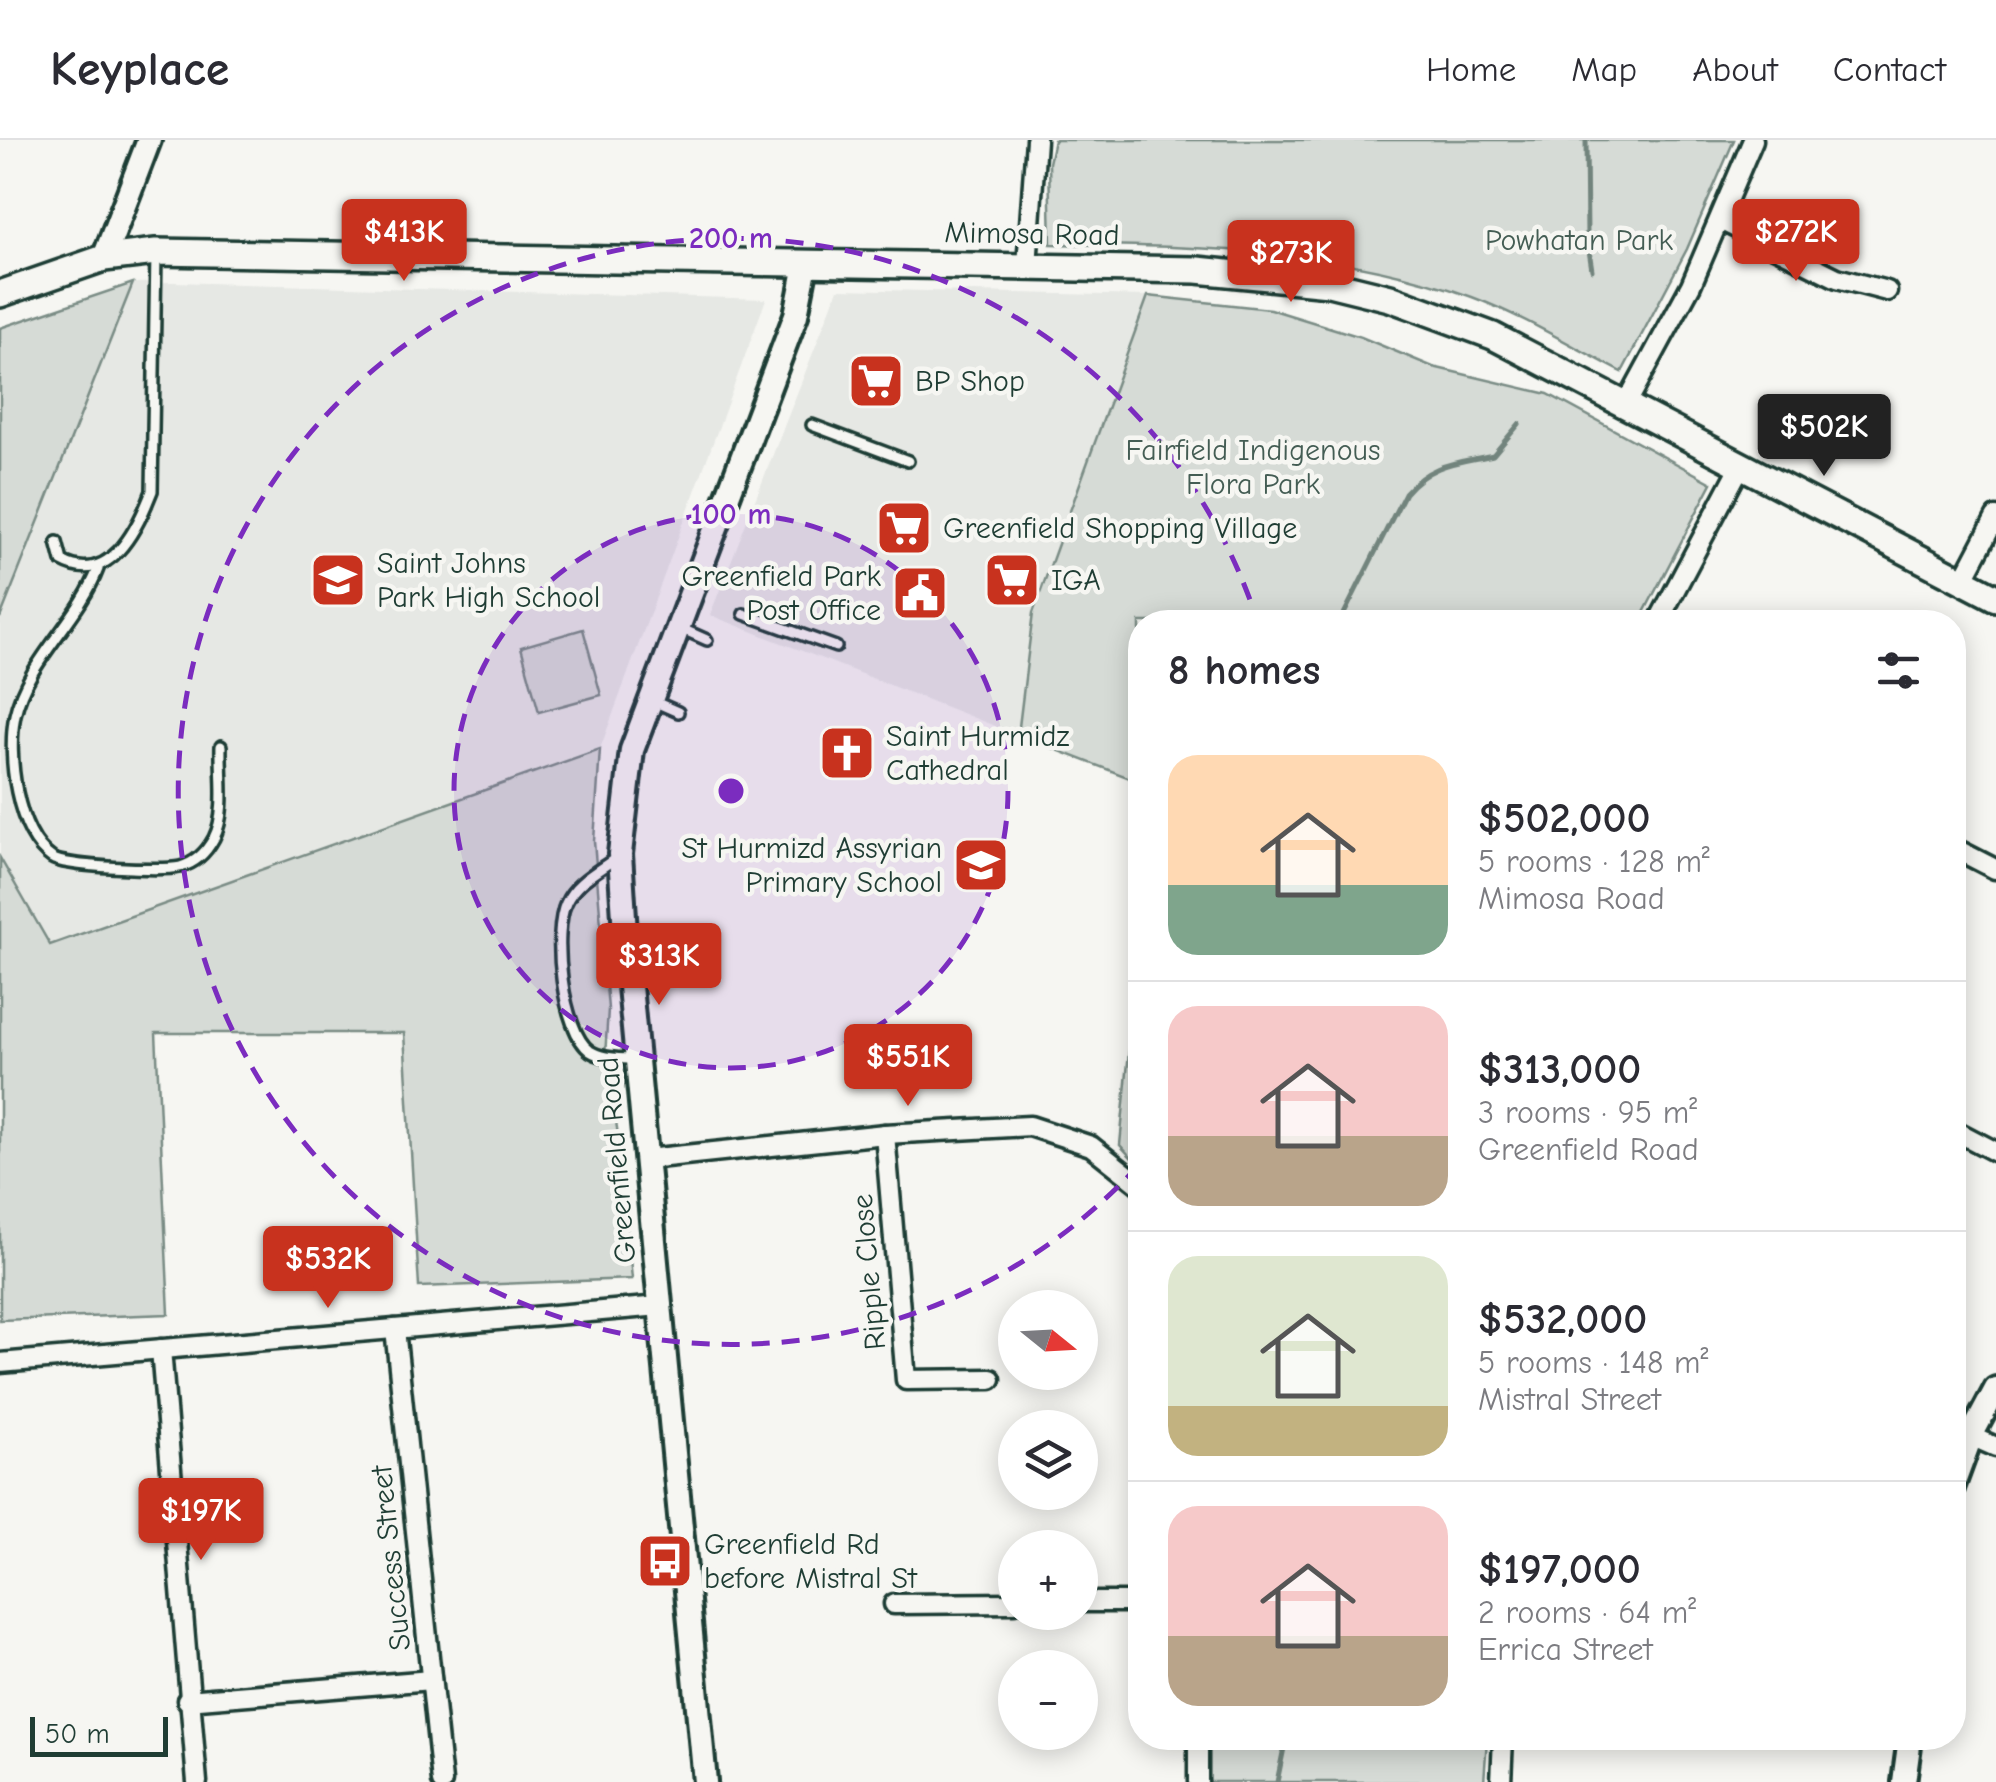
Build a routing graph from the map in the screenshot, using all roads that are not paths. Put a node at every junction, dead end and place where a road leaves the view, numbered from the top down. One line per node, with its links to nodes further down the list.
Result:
1 (149, 140): 6 (street)
2 (1036, 140): 8 (street)
3 (1753, 140): 4 (street)
4 (1722, 221): 9 (street); 11 (street)
5 (156, 252): 6 (main road, Mimosa Road); 7 (main road, Mimosa Road); 17 (lane)
6 (104, 258): 10 (main road, Mimosa Road)
7 (806, 264): 8 (main road, Mimosa Road); 22 (street, Greenfield Road)
8 (1027, 266): 11 (main road, Mimosa Road)
9 (1887, 291)
10 (0, 294)
11 (1627, 403): 14 (main road, Mimosa Road)
12 (812, 424): 13 (lane)
13 (908, 460)
14 (1740, 466): 18 (main road, Mimosa Road); 20 (street)
15 (1996, 517): 18 (street)
16 (57, 542): 17 (lane)
17 (98, 569): 27 (lane)
18 (1963, 580): 19 (main road, Mimosa Road)
19 (1996, 598)
20 (1664, 610)
21 (744, 614): 24 (lane)
22 (677, 628): 23 (lane); 25 (street, Greenfield Road)
23 (707, 640)
24 (836, 647)
25 (649, 699): 26 (lane); 28 (street, Greenfield Road)
26 (678, 712)
27 (221, 746)
28 (620, 854): 31 (street, Greenfield Road); 31 (lane)
29 (1966, 854): 30 (street)
30 (1995, 869)
31 (638, 1060): 35 (street, Greenfield Road)
32 (885, 1134): 35 (street); 36 (street); 41 (street, Ripple Close)
33 (1966, 1136): 34 (street)
34 (1996, 1152)
35 (647, 1159): 37 (street, Greenfield Road)
36 (1128, 1175)
37 (660, 1306): 38 (street); 57 (street, Greenfield Road)
38 (395, 1329): 39 (street); 50 (street, Success Street)
39 (160, 1349): 40 (street); 51 (street)
40 (0, 1363)
41 (991, 1378)
42 (1996, 1389): 43 (street)
43 (1971, 1436): 44 (street); 45 (street)
44 (1996, 1447)
45 (1966, 1450)
46 (1098, 1602): 47 (street)
47 (1128, 1602)
48 (998, 1603): 49 (street)
49 (894, 1604)
50 (431, 1680): 51 (street); 56 (street, Success Street)
51 (188, 1700): 55 (street)
52 (1198, 1750): 58 (street)
53 (1502, 1750): 59 (street)
54 (1908, 1750): 60 (street)
55 (197, 1782)
56 (442, 1782)
57 (705, 1782)
58 (1198, 1782)
59 (1501, 1782)
60 (1904, 1782)

